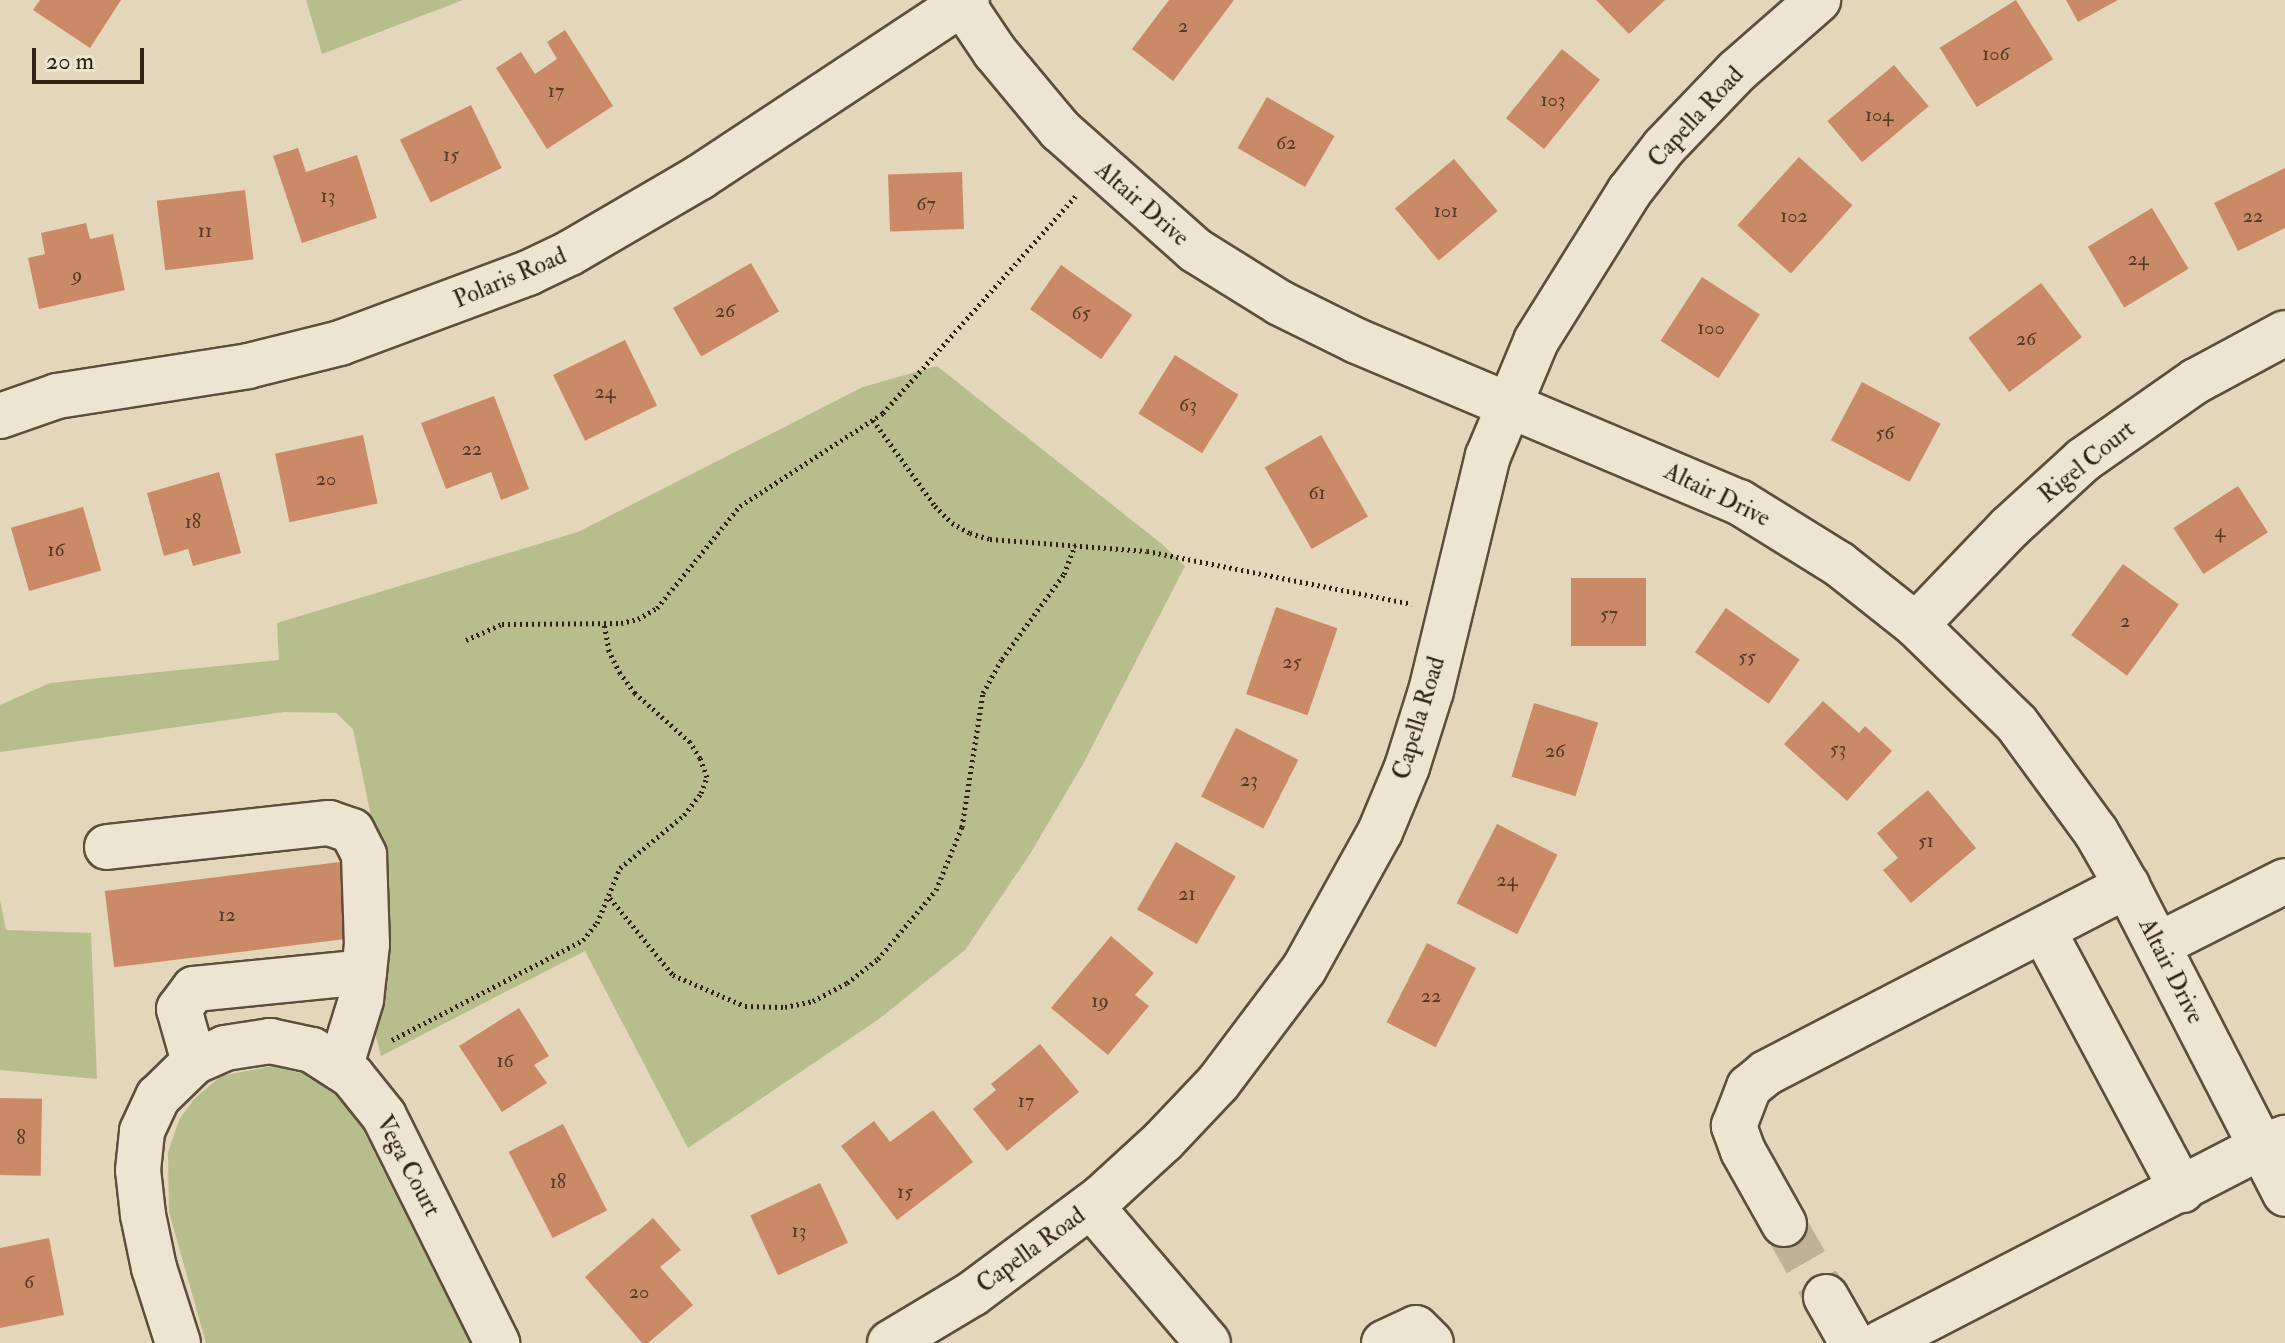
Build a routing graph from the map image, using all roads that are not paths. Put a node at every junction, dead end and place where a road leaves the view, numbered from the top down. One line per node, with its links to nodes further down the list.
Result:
1 (1818, 0): 4 (street, Capella Road)
2 (963, 1): 4 (street, Altair Drive); 5 (street, Polaris Road)
3 (2285, 333): 6 (street, Rigel Court)
4 (1509, 403): 6 (street, Altair Drive); 18 (street, Capella Road)
5 (0, 416)
6 (1916, 625): 9 (street, Altair Drive)
7 (107, 847): 12 (street)
8 (2285, 881): 11 (street)
9 (2127, 886): 10 (street); 11 (street, Altair Drive)
10 (2043, 930): 16 (street); 19 (street)
11 (2158, 945): 15 (street, Altair Drive)
12 (364, 972): 13 (street); 14 (street)
13 (194, 1062): 14 (street, Vega Court); 21 (street, Vega Court)
14 (340, 1068): 22 (street, Vega Court)
15 (2273, 1142): 16 (street); 17 (street, Altair Drive)
16 (2182, 1190): 28 (street)
17 (2285, 1194)
18 (1091, 1206): 23 (street, Capella Road); 24 (street)
19 (1784, 1224)
20 (1826, 1297): 27 (street)
21 (178, 1343)
22 (497, 1343)
23 (890, 1343)
24 (1208, 1343)
25 (1384, 1343): 26 (street)
26 (1431, 1343)
27 (1852, 1343)
28 (1881, 1343)

